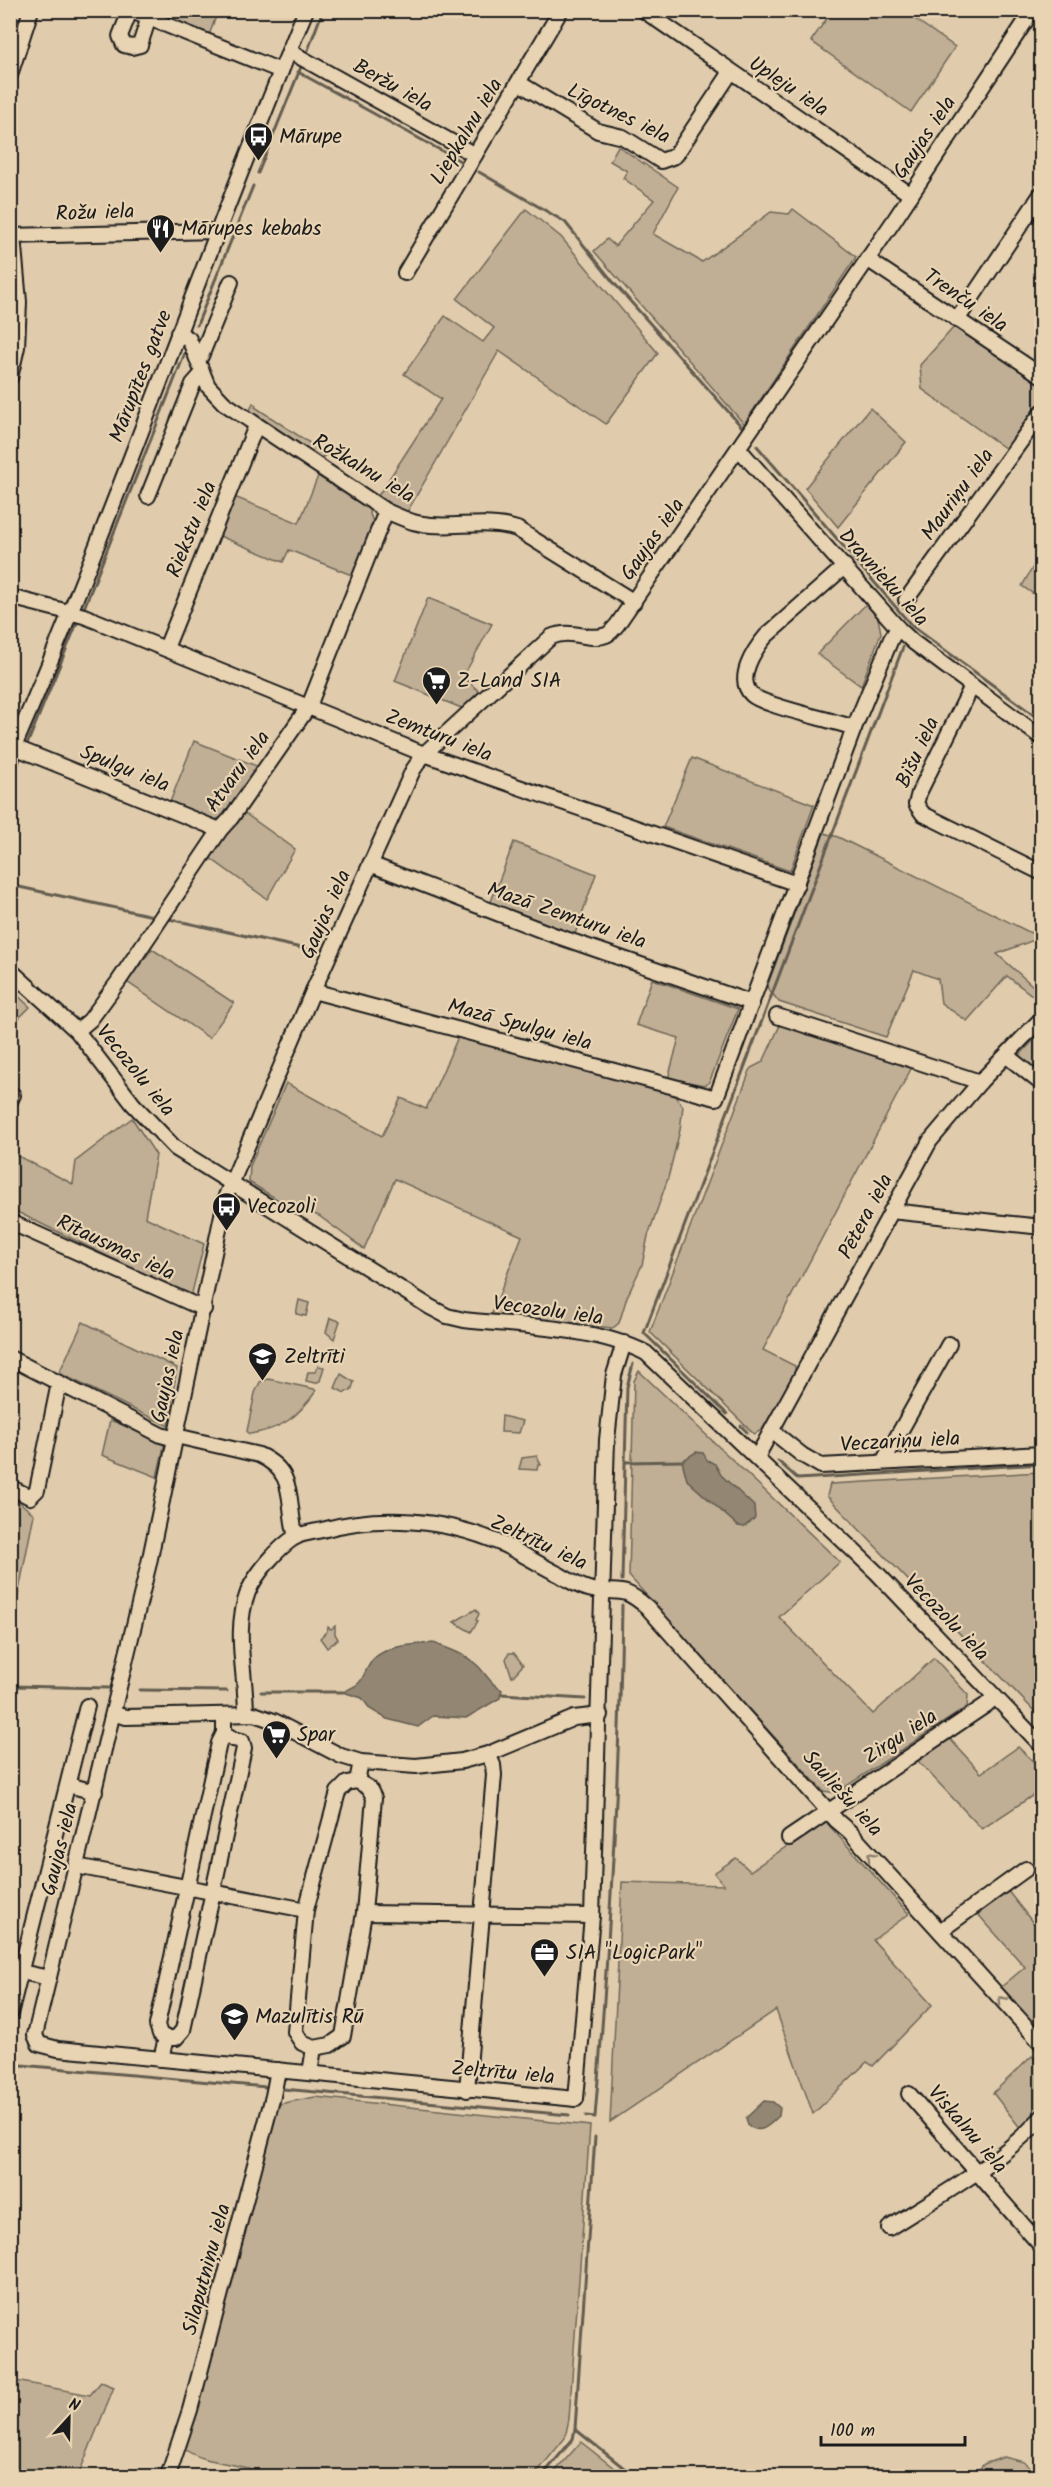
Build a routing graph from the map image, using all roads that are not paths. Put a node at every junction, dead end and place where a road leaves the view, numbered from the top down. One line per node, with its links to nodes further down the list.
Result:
1 (31, 10): 11 (street)
2 (306, 10): 8 (street, Mārupītes gatve)
3 (561, 10): 12 (street, Liepkalnu iela)
4 (643, 10): 10 (street, Upleju iela)
5 (1033, 10): 15 (street, Gaujas iela)
6 (129, 11): 7 (street); 7 (street)
7 (149, 18): 9 (street)
8 (289, 51): 9 (street, Mārupītes gatve); 13 (street, Beržu iela)
9 (281, 70): 16 (street, Mārupītes gatve)
10 (731, 72): 12 (street, Līgotnes iela); 15 (street, Upleju iela)
11 (10, 75)
12 (519, 83): 13 (street, Liepkalnu iela)
13 (475, 155): 19 (street, Liepkalnu iela)
14 (1041, 193): 21 (street)
15 (911, 195): 18 (street, Gaujas iela)
16 (217, 231): 17 (street, Rožu iela); 23 (street, Mārupītes gatve)
17 (12, 236): 27 (street)
18 (867, 259): 21 (street, Trenču iela); 30 (street, Gaujas iela)
19 (405, 273)
20 (231, 282): 22 (street)
21 (957, 320): 26 (street, Trenču iela)
22 (211, 333): 23 (street); 24 (street)
23 (184, 336): 24 (street, Rožkalnu iela); 37 (street, Mārupītes gatve)
24 (197, 358): 25 (street, Rožkalnu iela)
25 (202, 374): 29 (street, Rožkalnu iela); 31 (street)
26 (1041, 376)
27 (10, 378)
28 (1041, 412): 35 (street, Mauriņu iela)
29 (256, 426): 32 (street, Rožkalnu iela); 39 (street, Riekstu iela)
30 (739, 449): 33 (street, Dravnieku iela); 36 (street, Gaujas iela)
31 (148, 496)
32 (386, 511): 36 (street, Rožkalnu iela); 41 (street, Atvaru iela)
33 (845, 566): 38 (street, Dravnieku iela); 42 (street)
34 (10, 597): 37 (street, Zemturu iela)
35 (906, 600)
36 (634, 602): 45 (street, Gaujas iela)
37 (70, 613): 39 (street, Zemturu iela); 44 (street, Mārupītes gatve)
38 (898, 628): 40 (street, Dravnieku iela); 42 (street)
39 (166, 648): 41 (street, Zemturu iela)
40 (972, 686): 43 (street, Dravnieku iela); 48 (street, Bišu iela)
41 (309, 706): 45 (street, Zemturu iela); 46 (street, Atvaru iela)
42 (854, 728): 49 (street)
43 (1041, 738)
44 (12, 751): 46 (street, Spulgu iela)
45 (424, 754): 47 (street, Gaujas iela); 49 (street, Zemturu iela)
46 (220, 830): 55 (street, Atvaru iela)
47 (370, 864): 51 (street, Gaujas iela); 52 (street, Mazā Zemturu iela)
48 (1041, 873)
49 (797, 884): 52 (street)
50 (10, 970): 55 (street, Vecozolu iela)
51 (314, 991): 52 (street, Mazā Spulgu iela); 59 (street, Gaujas iela)
52 (752, 1003)
53 (777, 1016): 57 (street)
54 (1041, 1018): 56 (street, Pētera iela)
55 (77, 1031): 59 (street, Vecozolu iela)
56 (1007, 1056): 57 (street, Pētera iela); 58 (street)
57 (980, 1082): 60 (street, Pētera iela)
58 (1041, 1084)
59 (230, 1184): 63 (street, Gaujas iela); 64 (street, Vecozolu iela)
60 (891, 1210): 62 (street); 68 (street, Pētera iela)
61 (10, 1222): 63 (street, Rītausmas iela)
62 (1041, 1227)
63 (204, 1309): 69 (street, Gaujas iela)
64 (624, 1343): 71 (street, Vecozolu iela); 75 (street, Zeltrītu iela)
65 (949, 1344): 72 (street)
66 (10, 1358): 67 (street)
67 (59, 1383): 69 (street); 73 (street)
68 (772, 1431): 71 (street, Pētera iela); 72 (street, Veczariņu iela)
69 (175, 1438): 74 (street); 78 (street, Gaujas iela)
70 (1041, 1454): 72 (street, Veczariņu iela)
71 (757, 1457): 76 (street, Vecozolu iela)
72 (883, 1462)
73 (10, 1487)
74 (296, 1537): 75 (street, Zeltrītu iela); 79 (street, Zeltrītu iela)
75 (603, 1590): 81 (street, Zeltrītu iela); 89 (street, Sauliešu iela)
76 (995, 1697): 83 (street, Vecozolu iela); 89 (street, Zirgu iela)
77 (87, 1706): 87 (street)
78 (114, 1714): 80 (street); 88 (street, Gaujas iela)
79 (246, 1714): 80 (street); 85 (street)
80 (224, 1715): 82 (street)
81 (600, 1715): 84 (street); 98 (street, Zeltrītu iela)
82 (224, 1733): 93 (street); 94 (street)
83 (1041, 1746)
84 (488, 1755): 85 (street); 97 (street)
85 (361, 1762): 86 (street)
86 (357, 1781): 95 (street); 96 (street)
87 (68, 1785): 88 (street); 100 (street)
88 (95, 1791): 91 (street, Gaujas iela)
89 (828, 1811): 90 (street, Zirgu iela); 99 (street, Sauliešu iela, one-way to 89)
90 (789, 1838)
91 (76, 1866): 93 (street); 101 (street, Gaujas iela)
92 (1026, 1869): 99 (street)
93 (186, 1887): 94 (street); 103 (street)
94 (212, 1893): 95 (street); 103 (street)
95 (306, 1910): 106 (street)
96 (364, 1913): 97 (street); 106 (street)
97 (481, 1916): 98 (street); 110 (street)
98 (592, 1916): 110 (street, Zeltrītu iela)
99 (940, 1931): 104 (street, Sauliešu iela, one-way to 99)
100 (21, 1972): 101 (street); 102 (street)
101 (49, 1978): 105 (street, Gaujas iela)
102 (10, 2014)
103 (166, 2038): 107 (street)
104 (1041, 2044)
105 (44, 2047): 107 (street, Zeltrītu iela)
106 (314, 2048): 109 (street)
107 (161, 2059): 108 (street, Zeltrītu iela)
108 (278, 2070): 109 (street, Zeltrītu iela); 116 (street, Silaputniņu iela)
109 (310, 2073): 110 (street, Zeltrītu iela)
110 (467, 2090)
111 (909, 2094): 113 (street, Viskalnu iela)
112 (1041, 2116): 113 (street)
113 (977, 2173): 114 (street); 115 (street, Viskalnu iela)
114 (889, 2228)
115 (1041, 2247)
116 (168, 2476)

